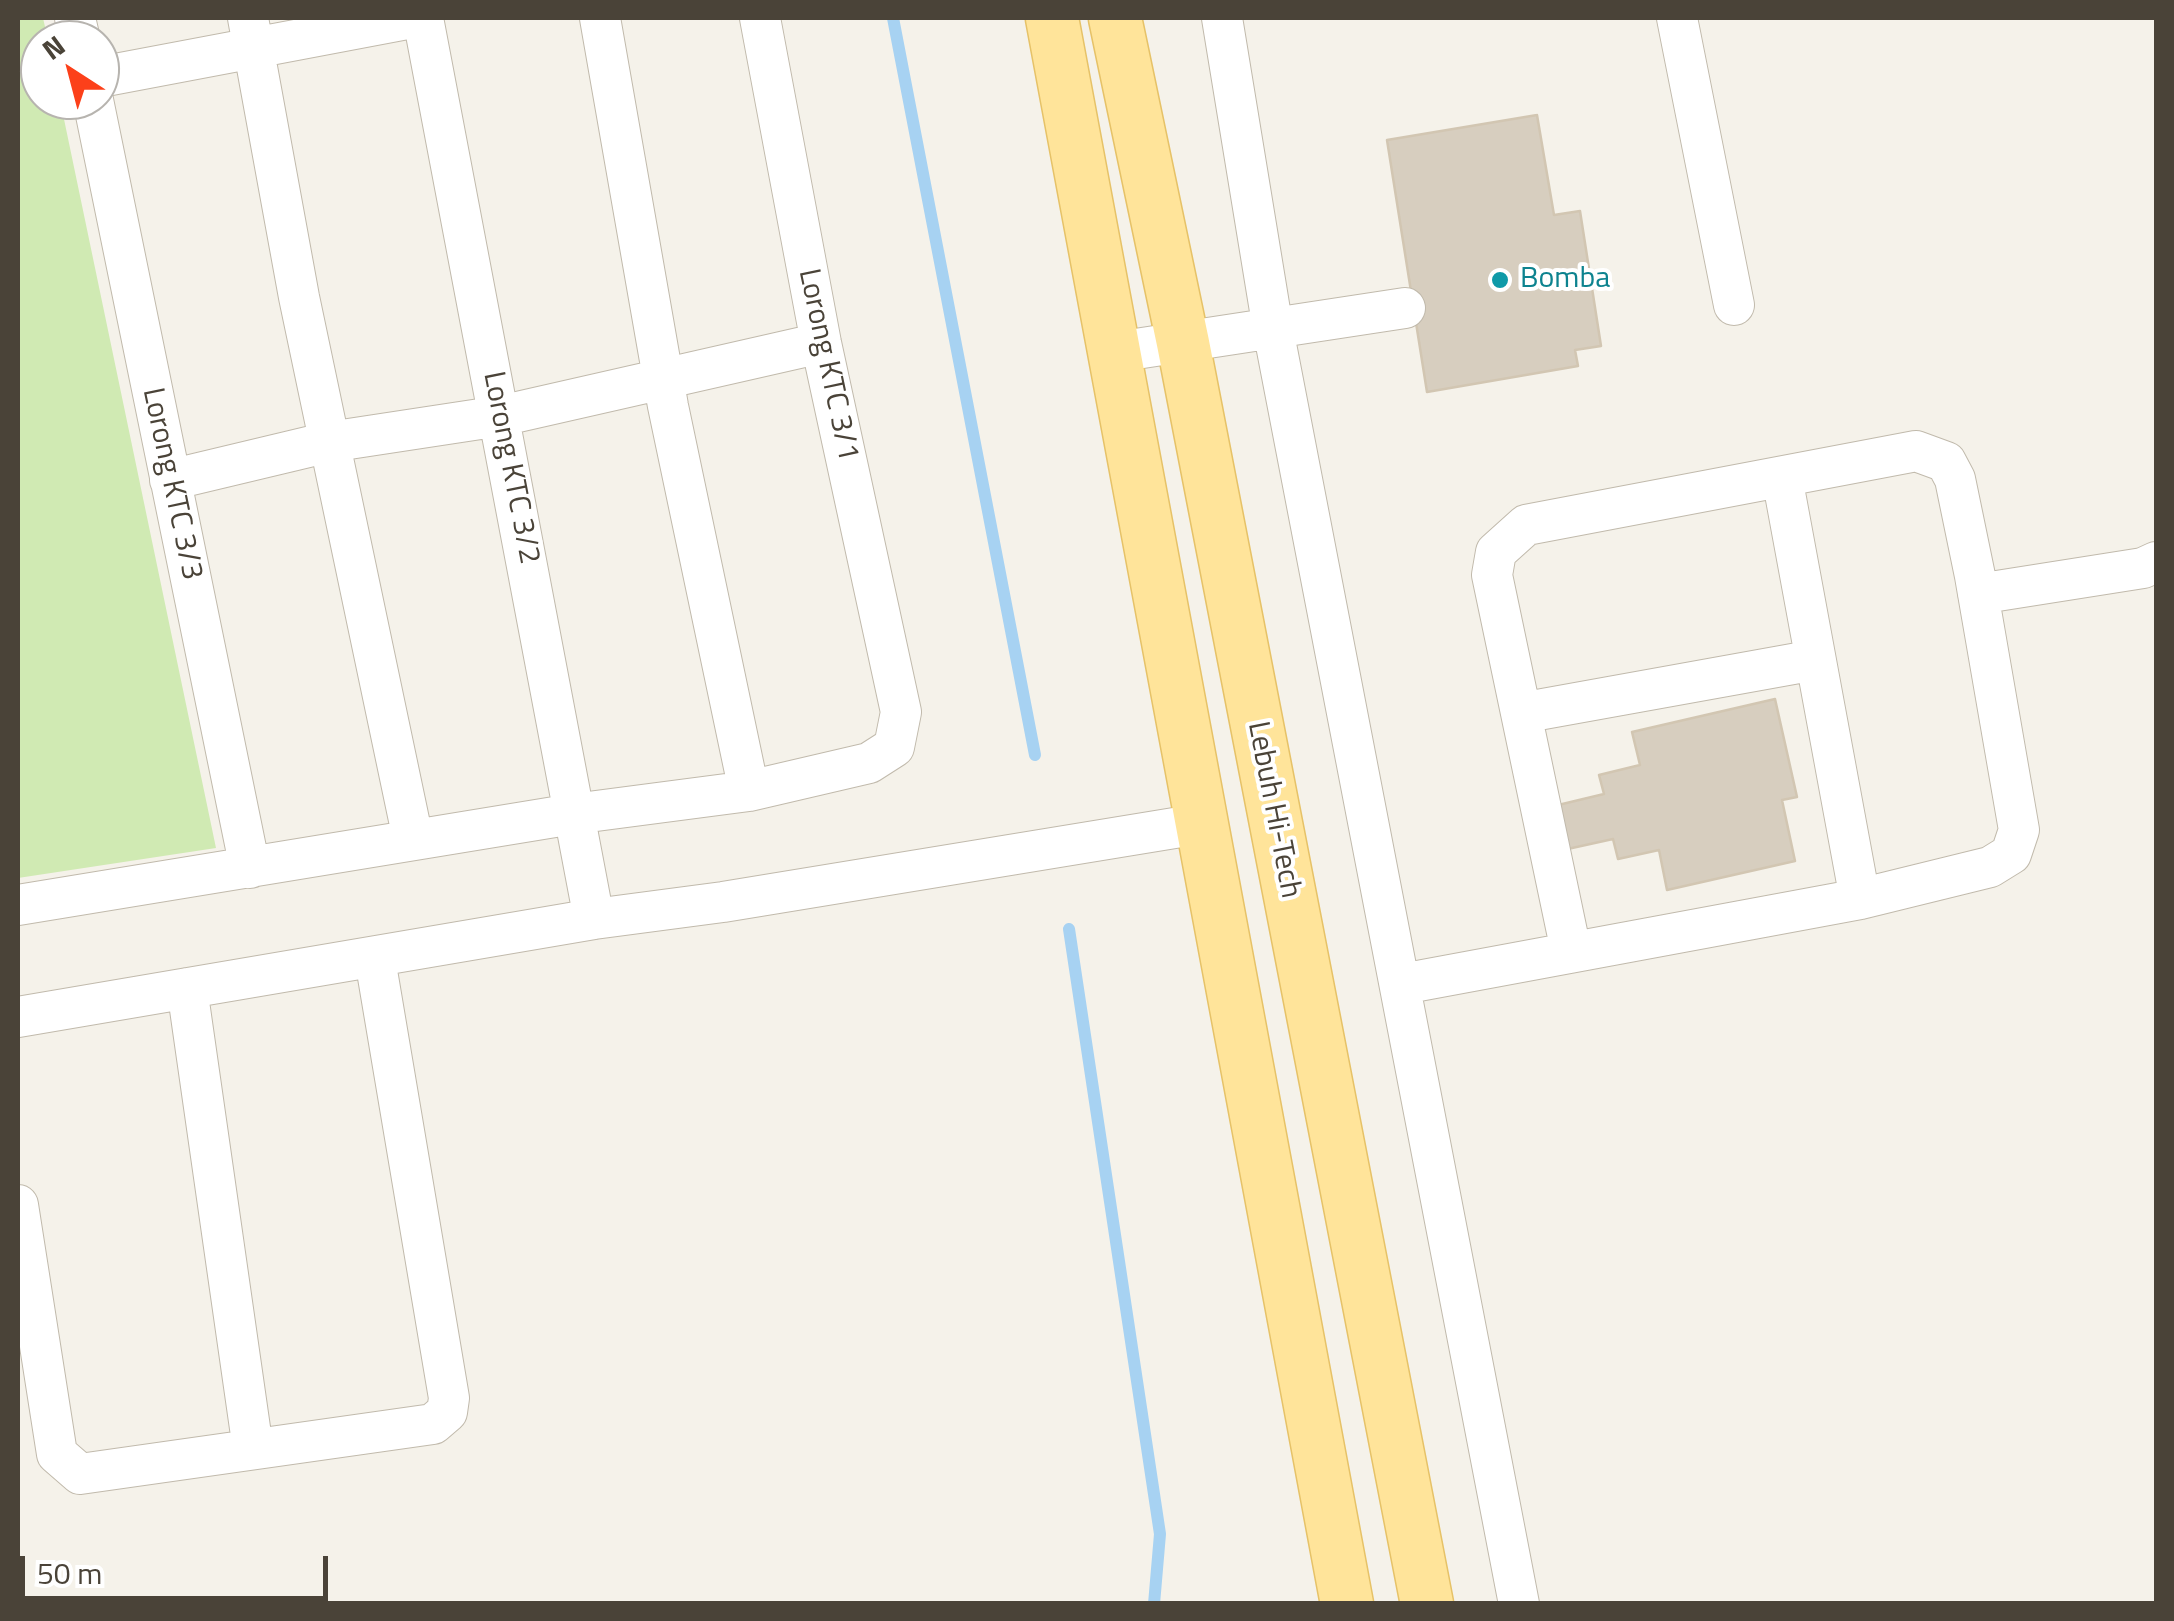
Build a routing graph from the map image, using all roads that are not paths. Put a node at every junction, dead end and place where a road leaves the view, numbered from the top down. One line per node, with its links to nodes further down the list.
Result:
1 (412, 18): 9 (street)
2 (423, 18): 19 (street, Lorong KTC 3/2)
3 (600, 18): 18 (street)
4 (760, 18): 15 (street, Lorong KTC 3/1)
5 (1052, 18): 17 (main road)
6 (1115, 18): 16 (main road, Lebuh Hi-Tech)
7 (1677, 18): 12 (street)
8 (1231, 19): 14 (street)
9 (251, 32): 10 (street); 20 (street)
10 (120, 71)
11 (96, 120): 22 (street, Lorong KTC 3/3)
12 (1734, 305)
13 (1404, 308): 14 (street)
14 (1273, 329): 16 (street); 37 (street)
15 (821, 343): 18 (street); 27 (street, Lorong KTC 3/1)
16 (1183, 343): 17 (street); 43 (main road, Lebuh Hi-Tech)
17 (1116, 352): 29 (main road)
18 (664, 379): 19 (street); 27 (street)
19 (500, 416): 20 (street); 28 (street, Lorong KTC 3/2)
20 (330, 442): 22 (street); 30 (street)
21 (1782, 477): 24 (street); 25 (street); 26 (street)
22 (170, 480): 31 (street, Lorong KTC 3/3)
23 (2156, 562): 24 (street)
24 (1978, 594): 32 (street)
25 (1815, 660): 26 (street); 32 (street)
26 (1521, 713): 35 (street)
27 (750, 791): 28 (street)
28 (573, 814): 30 (street); 34 (street, Lorong KTC 3/2)
29 (1199, 824): 34 (street); 42 (main road)
30 (413, 839): 31 (street)
31 (250, 868): 33 (street)
32 (1860, 899): 35 (street)
33 (18, 904)
34 (594, 919): 36 (street)
35 (1571, 951): 37 (street)
36 (375, 958): 38 (street); 41 (street)
37 (1402, 984): 44 (street)
38 (187, 988): 39 (street); 41 (street)
39 (18, 1017)
40 (18, 1205): 41 (street)
41 (253, 1449)
42 (1347, 1604)
43 (1427, 1604)
44 (1519, 1604)

